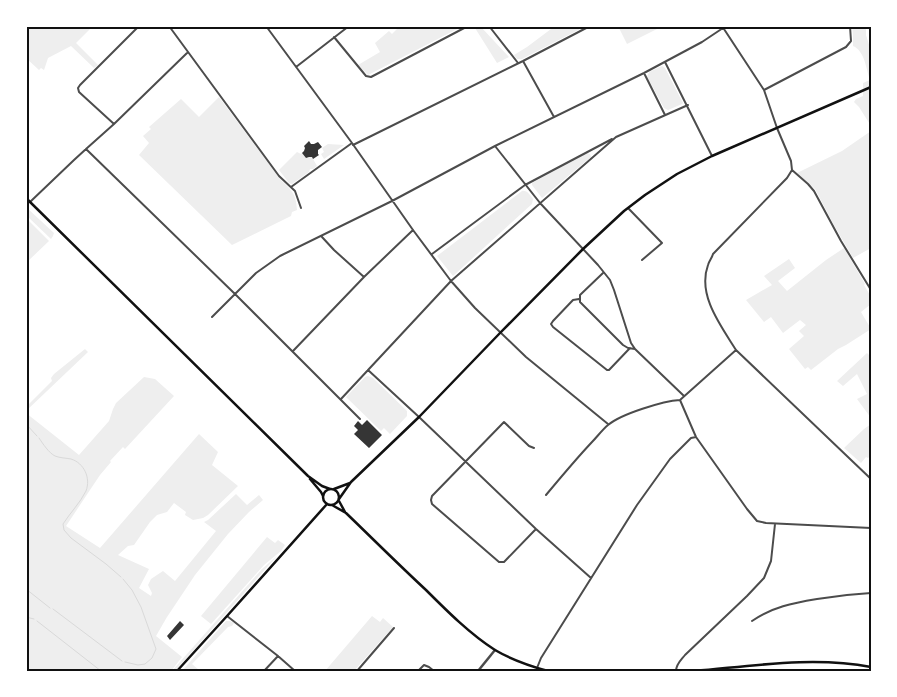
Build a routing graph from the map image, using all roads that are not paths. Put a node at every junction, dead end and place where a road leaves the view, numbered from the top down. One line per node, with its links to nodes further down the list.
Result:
1 (139, 26): 22 (street)
2 (169, 26): 11 (street)
3 (266, 26): 15 (street)
4 (349, 26): 10 (street)
5 (468, 26): 10 (street)
6 (489, 26): 14 (street)
7 (590, 26): 12 (street)
8 (850, 26): 18 (street)
9 (722, 27): 13 (street); 18 (street)
10 (334, 38): 15 (street)
11 (188, 53): 22 (street); 31 (street)
12 (523, 61): 14 (street); 21 (street)
13 (665, 61): 16 (street); 19 (street)
14 (518, 63): 25 (street)
15 (296, 67): 25 (street)
16 (644, 73): 20 (street); 21 (street)
17 (871, 87): 23 (main road)
18 (764, 90): 23 (street)
19 (688, 105): 20 (street); 28 (street)
20 (666, 115): 24 (street)
21 (554, 117): 26 (street)
22 (114, 124): 27 (street)
23 (777, 128): 28 (main road); 29 (street)
24 (616, 137): 30 (street); 35 (street)
25 (352, 144): 31 (street); 33 (street)
26 (495, 146): 30 (street); 33 (street)
27 (86, 149): 34 (street); 47 (street)
28 (712, 156): 37 (main road)
29 (792, 170): 46 (street); 53 (street)
30 (525, 184): 35 (street); 41 (street)
31 (291, 187): 36 (street)
32 (26, 198): 34 (main road)
33 (392, 201): 38 (street); 39 (street)
34 (30, 202): 65 (main road)
35 (540, 203): 40 (street); 45 (street)
36 (300, 208)
37 (628, 208): 40 (main road); 42 (street)
38 (413, 230): 41 (street); 44 (street)
39 (322, 237): 44 (street); 47 (street)
40 (583, 249): 43 (street); 50 (main road)
41 (432, 254): 45 (street)
42 (642, 260)
43 (604, 272): 48 (street); 52 (street)
44 (364, 277): 54 (street)
45 (452, 281): 50 (street); 55 (street)
46 (871, 290)
47 (235, 294): 49 (street); 54 (street)
48 (579, 299): 51 (street); 51 (street)
49 (212, 317)
50 (500, 333): 59 (main road); 61 (street)
51 (630, 348): 52 (street)
52 (635, 349): 56 (street)
53 (736, 350): 56 (street); 66 (street)
54 (293, 351): 57 (street)
55 (368, 370): 57 (street); 59 (street)
56 (684, 396): 58 (street)
57 (341, 399): 60 (street)
58 (680, 400): 61 (street); 62 (street)
59 (419, 417): 64 (street); 67 (main road)
60 (360, 419)
61 (608, 424): 69 (street)
62 (696, 437): 75 (street); 78 (street)
63 (534, 448): 64 (street)
64 (465, 462): 77 (street); 77 (street)
65 (308, 476): 68 (main road); 70 (main road)
66 (871, 479)
67 (352, 482): 68 (main road); 71 (main road)
68 (332, 489): 70 (main road); 71 (main road)
69 (546, 495)
70 (323, 496): 72 (main road)
71 (339, 500): 73 (main road); 74 (main road)
72 (326, 504): 73 (main road); 80 (main road)
73 (332, 505): 74 (main road)
74 (346, 514): 83 (main road)
75 (775, 524): 76 (street); 96 (street)
76 (871, 528)
77 (536, 529): 78 (street)
78 (592, 578): 86 (street)
79 (871, 593): 81 (street)
80 (227, 616): 84 (street); 88 (main road)
81 (752, 621)
82 (394, 628): 91 (street)
83 (495, 650): 86 (main road); 94 (street)
84 (278, 656): 89 (street); 90 (street)
85 (871, 667): 87 (main road)
86 (537, 668): 95 (main road)
87 (739, 669): 97 (main road)
88 (176, 671)
89 (264, 671)
90 (295, 671)
91 (357, 671)
92 (418, 671): 93 (street)
93 (434, 671)
94 (478, 671)
95 (548, 671)
96 (676, 671)
97 (695, 671)

